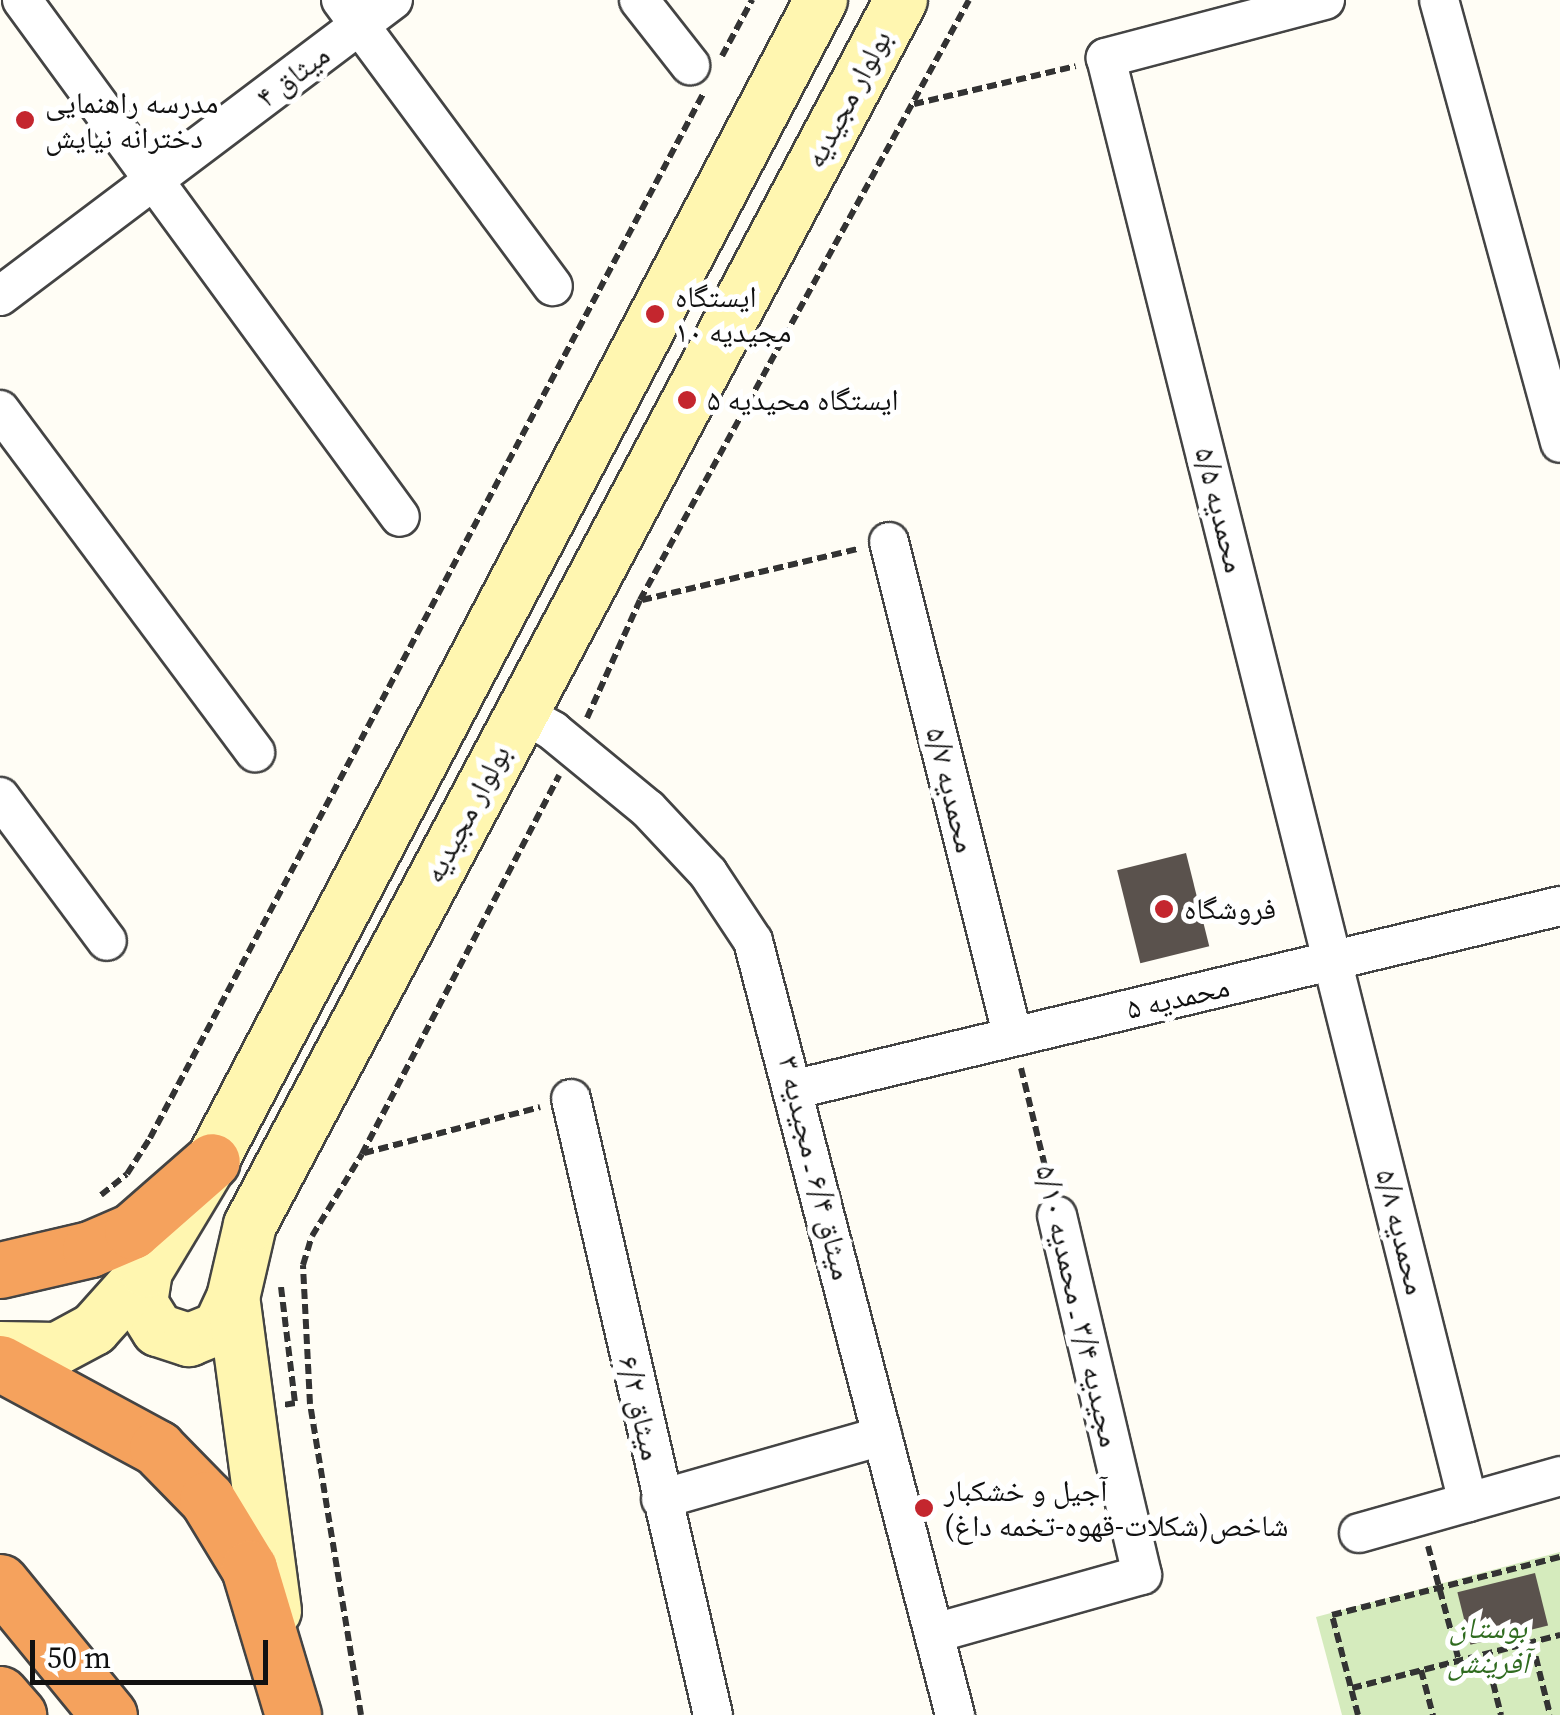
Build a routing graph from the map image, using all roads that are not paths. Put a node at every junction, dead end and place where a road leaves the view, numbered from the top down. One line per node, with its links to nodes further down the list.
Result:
1 (22, 0): 10 (street)
2 (394, 0): 8 (street, میثاق ۴)
3 (639, 0): 9 (street)
4 (821, 0): 26 (main road)
5 (901, 0): 17 (main road, بولوار مجیدیه)
6 (1325, 0): 22 (street, محمدیه ۵/۵)
7 (1439, 0): 14 (street)
8 (350, 13): 10 (street, میثاق ۴); 11 (street)
9 (704, 74)
10 (151, 183): 12 (street, میثاق ۴); 15 (street)
11 (553, 286)
12 (0, 296)
13 (0, 410): 18 (street)
14 (1560, 444)
15 (400, 517)
16 (888, 542): 23 (street, محمدیه ۵/۷)
17 (520, 713): 24 (street, میثاق ۶/۴ ـ مجیدیه ۳); 30 (main road, بولوار مجیدیه)
18 (255, 752)
19 (0, 797): 21 (street)
20 (1560, 906): 22 (street, محمدیه ۵)
21 (108, 941)
22 (1334, 962): 23 (street, محمدیه ۵); 36 (street, محمدیه ۵/۸)
23 (1014, 1037): 24 (street, محمدیه ۵)
24 (796, 1089): 33 (street, میثاق ۶/۴ ـ مجیدیه ۳)
25 (571, 1099): 35 (street, میثاق ۶/۲)
26 (212, 1161): 28 (highway); 29 (main road)
27 (1057, 1216): 39 (street, مجیدیه ۳/۴ ـ محمدیه ۵/۱۰)
28 (0, 1270)
29 (146, 1271): 30 (main road); 31 (main road)
30 (233, 1298): 41 (main road, بولوار مجیدیه)
31 (0, 1348)
32 (0, 1363): 41 (highway)
33 (882, 1436): 35 (street); 39 (street, میثاق ۶/۴ ـ مجیدیه ۳)
34 (1560, 1476): 36 (street)
35 (661, 1499): 44 (street, میثاق ۶/۲)
36 (1468, 1502): 37 (street)
37 (1359, 1534)
38 (0, 1582): 43 (highway)
39 (934, 1633): 45 (street, میثاق ۶/۴ ـ مجیدیه ۳)
40 (0, 1694): 42 (highway)
41 (288, 1696)
42 (18, 1715)
43 (109, 1715)
44 (713, 1715)
45 (956, 1715)

